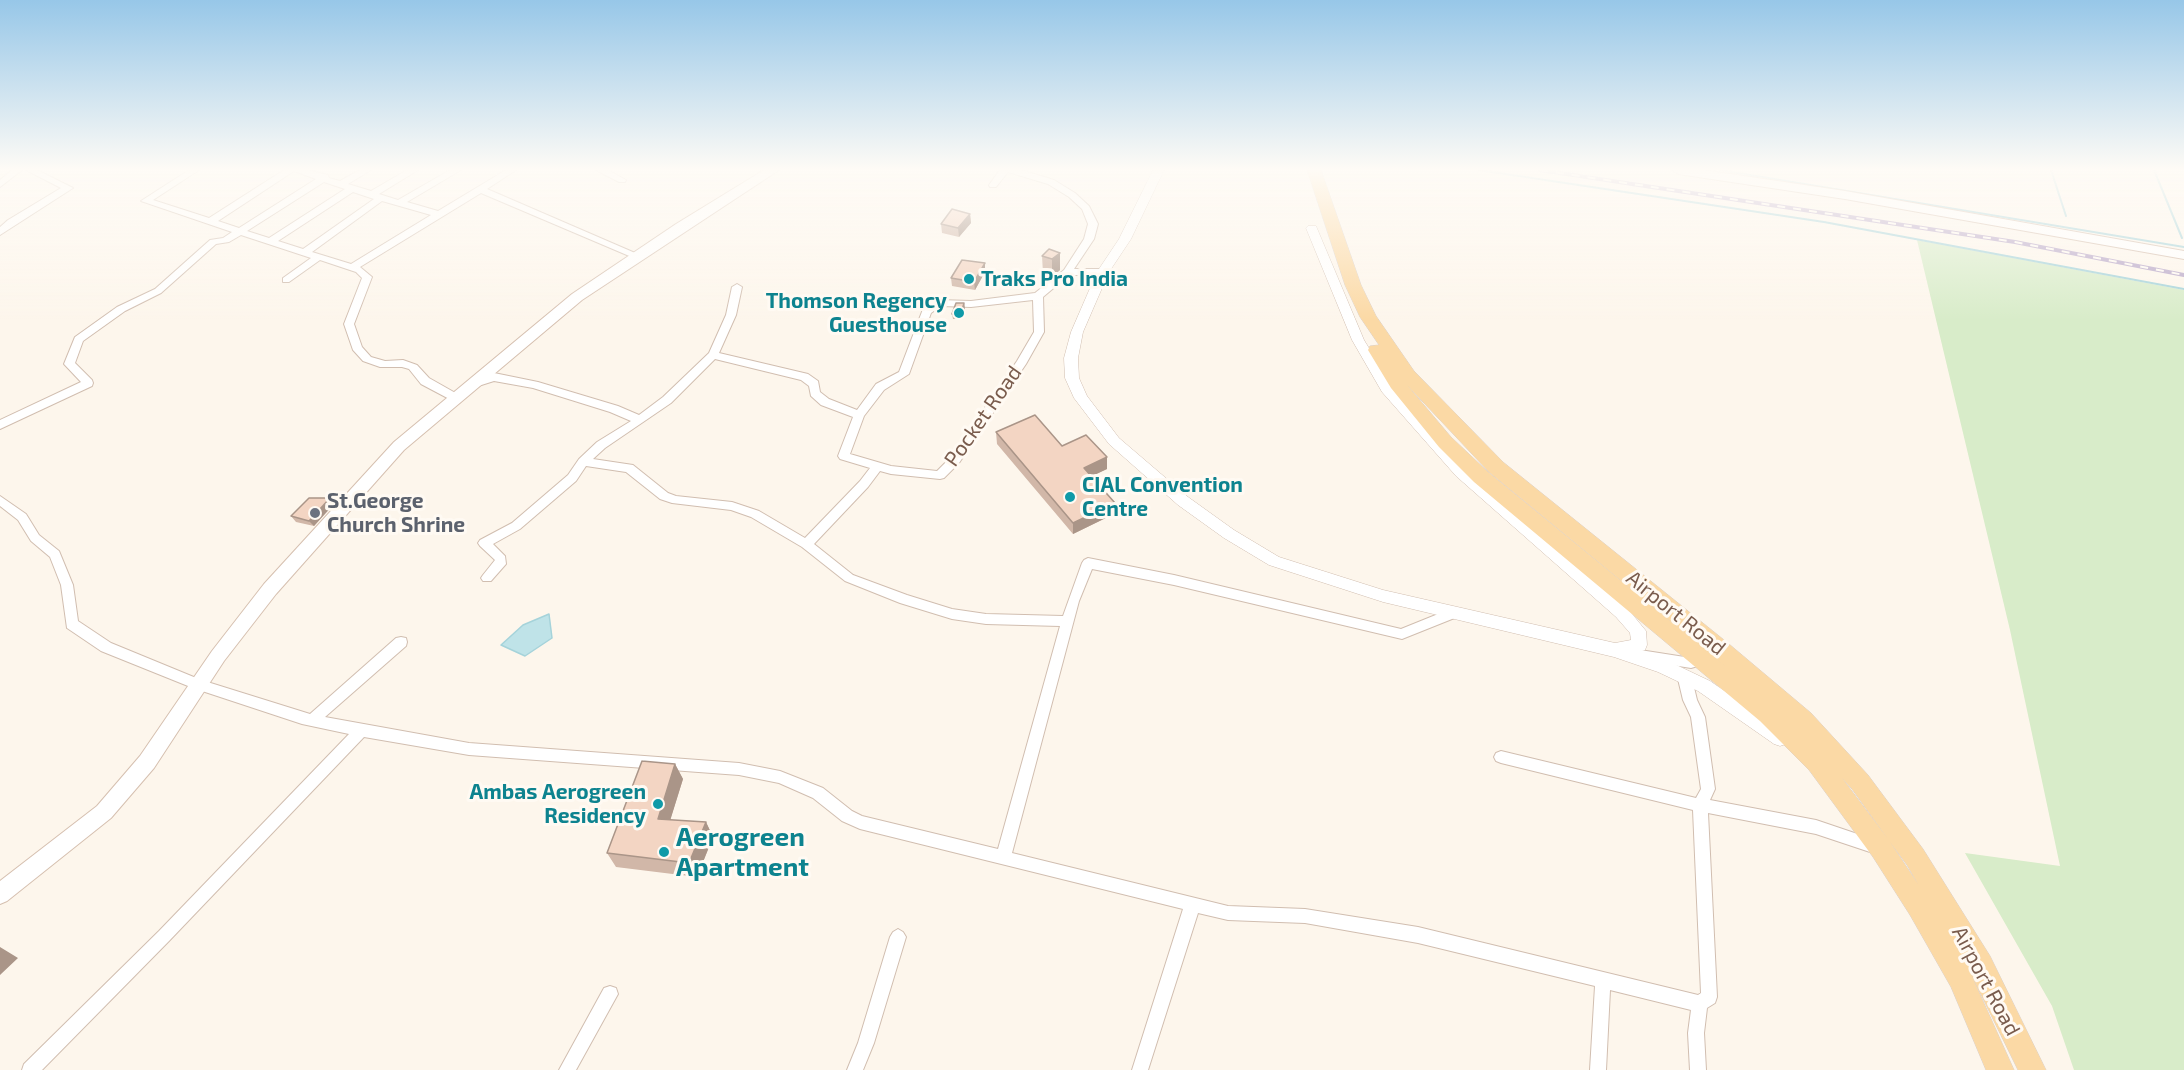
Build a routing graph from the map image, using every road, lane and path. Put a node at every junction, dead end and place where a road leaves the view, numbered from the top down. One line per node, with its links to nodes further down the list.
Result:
1 (5, 220): 16 (street)
2 (14, 220): 16 (street)
3 (204, 220): 17 (street)
4 (213, 220): 17 (street)
5 (258, 220): 19 (street)
6 (304, 220): 21 (street)
7 (346, 220): 22 (street)
8 (429, 220): 26 (street)
9 (552, 220): 24 (street)
10 (693, 220): 24 (main road)
11 (1091, 220): 27 (street)
12 (1134, 220): 28 (street)
13 (1324, 220): 31 (main road, Airport Road)
14 (1329, 220): 31 (main road, Airport Road)
15 (1986, 220): 23 (main road)
16 (11, 222): 20 (street)
17 (210, 222): 19 (street)
18 (1312, 228): 47 (street)
19 (241, 231): 21 (street); 38 (street)
20 (0, 232)
21 (271, 241): 22 (street)
22 (305, 252): 25 (street)
23 (2184, 255)
24 (637, 256): 34 (main road)
25 (318, 257): 26 (street); 29 (street)
26 (352, 268): 35 (street)
27 (1067, 272): 28 (street); 32 (street)
28 (1103, 272): 44 (street)
29 (286, 280)
30 (737, 287): 33 (street)
31 (1349, 288): 48 (main road, Airport Road); 54 (main road, Airport Road)
32 (1038, 296): 36 (street); 40 (street, Pocket Road)
33 (713, 355): 36 (street); 37 (street)
34 (473, 383): 35 (main road); 37 (street)
35 (455, 398): 50 (main road)
36 (859, 415): 40 (street, Pocket Road)
37 (640, 420): 39 (street)
38 (0, 425)
39 (583, 462): 42 (street); 43 (street)
40 (877, 467): 42 (street)
41 (0, 500): 50 (street)
42 (806, 544): 45 (street)
43 (487, 578)
44 (1453, 613): 45 (street); 47 (street)
45 (1067, 621): 60 (street)
46 (400, 642): 51 (street)
47 (1615, 650): 48 (street); 49 (street)
48 (1700, 657): 55 (main road, Airport Road)
49 (1685, 679): 53 (street); 58 (street)
50 (198, 684): 51 (street); 61 (main road)
51 (312, 720): 52 (street)
52 (361, 731): 60 (street); 67 (street)
53 (1771, 731): 55 (street); 57 (street)
54 (1825, 744): 55 (street); 74 (main road, Airport Road)
55 (1804, 750): 57 (main road, Airport Road)
56 (1501, 757): 58 (street)
57 (1844, 799): 59 (main road, Airport Road)
58 (1700, 805): 59 (street); 66 (street)
59 (1881, 849): 73 (main road, Airport Road)
60 (1003, 857): 62 (street)
61 (0, 894)
62 (1193, 903): 64 (street); 70 (street)
63 (898, 936): 69 (street)
64 (1603, 980): 66 (street); 71 (street)
65 (610, 994): 68 (street)
66 (1700, 1004): 72 (street)
67 (30, 1070)
68 (567, 1070)
69 (855, 1070)
70 (1140, 1070)
71 (1598, 1070)
72 (1698, 1070)
73 (2000, 1070)
74 (2032, 1070)

